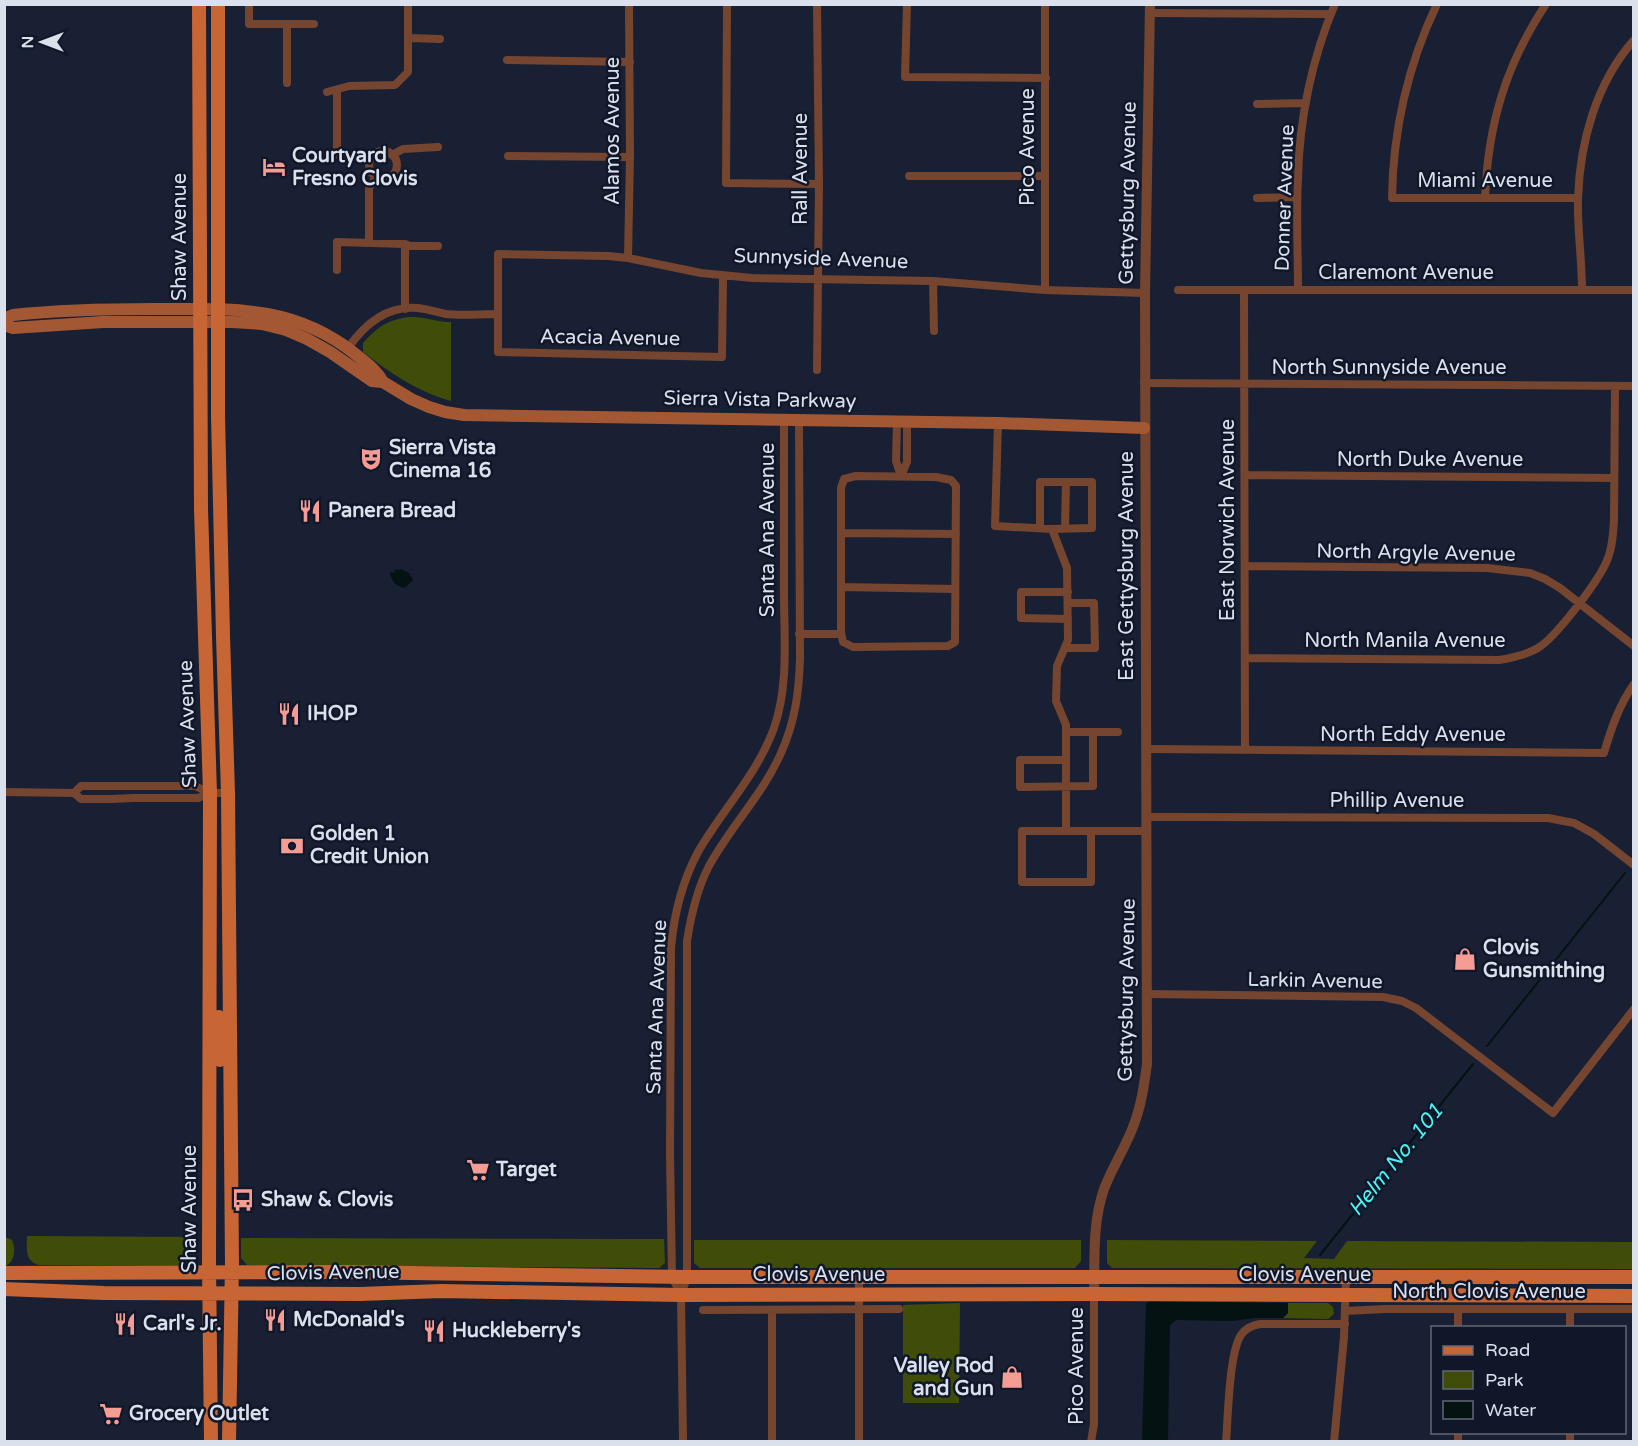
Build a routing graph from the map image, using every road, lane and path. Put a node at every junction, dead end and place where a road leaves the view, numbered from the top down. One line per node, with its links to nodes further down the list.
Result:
1 (199, 4): 26 (main road, Shaw Avenue)
2 (205, 4): 28 (main road)
3 (218, 4): 28 (main road, Shaw Avenue)
4 (249, 4): 16 (street)
5 (408, 4): 18 (street)
6 (629, 4): 22 (street, Alamos Avenue)
7 (727, 4): 39 (street)
8 (817, 4): 39 (street, Rall Avenue)
9 (907, 4): 23 (street)
10 (1045, 4): 23 (street, Pico Avenue)
11 (1335, 4): 15 (street, Donner Avenue)
12 (1437, 4): 42 (street, Miami Avenue)
13 (1546, 4): 42 (street)
14 (1150, 9): 15 (street); 59 (street, Gettysburg Avenue)
15 (1331, 14): 29 (street, Donner Avenue)
16 (287, 24): 17 (street); 24 (street)
17 (314, 24)
18 (408, 39): 19 (street); 25 (street)
19 (440, 39)
20 (1634, 40): 43 (street)
21 (507, 60): 22 (street)
22 (630, 62): 35 (street, Alamos Avenue)
23 (1046, 78): 37 (street, Pico Avenue)
24 (287, 83)
25 (338, 90): 27 (street); 34 (street)
26 (199, 92): 44 (main road); 62 (main road, Shaw Avenue)
27 (327, 92)
28 (218, 99): 44 (main road, Shaw Avenue)
29 (1306, 103): 30 (street); 40 (street, Donner Avenue)
30 (1257, 104)
31 (438, 147): 32 (street)
32 (392, 155): 34 (street); 38 (street)
33 (508, 156): 35 (street)
34 (372, 157): 38 (street)
35 (630, 158): 48 (street, Alamos Avenue)
36 (909, 176): 37 (street)
37 (1044, 176): 54 (street, Pico Avenue)
38 (376, 177): 45 (street)
39 (819, 184): 51 (street, Rall Avenue)
40 (1297, 197): 41 (street); 53 (street, Donner Avenue)
41 (1257, 198)
42 (1485, 198): 43 (street, Miami Avenue)
43 (1578, 198): 57 (street)
44 (218, 223): 63 (main road, Shaw Avenue)
45 (369, 243): 46 (street); 49 (street)
46 (405, 244): 47 (street); 60 (street)
47 (438, 246)
48 (628, 258): 50 (street, Sunnyside Avenue); 61 (street, Sunnyside Avenue)
49 (337, 270)
50 (723, 276): 51 (street, Sunnyside Avenue); 61 (street, Acacia Avenue)
51 (817, 279): 52 (street, Sunnyside Avenue); 69 (street, Rall Avenue)
52 (933, 281): 54 (street, Sunnyside Avenue); 67 (street)
53 (1298, 289): 56 (street, Claremont Avenue); 57 (street, Claremont Avenue)
54 (1044, 290): 59 (street, Sunnyside Avenue)
55 (1178, 290): 56 (street, Claremont Avenue)
56 (1244, 290): 72 (street, East Norwich Avenue)
57 (1582, 290): 58 (street, Claremont Avenue)
58 (1634, 291)
59 (1145, 293): 71 (street, Gettysburg Avenue)
60 (405, 309): 61 (street); 68 (street)
61 (498, 314)
62 (200, 315): 63 (main road); 64 (main road); 65 (main road); 84 (main road, Shaw Avenue)
63 (218, 316): 66 (main road, Sierra Vista Parkway); 68 (main road, Sierra Vista Parkway); 94 (main road, Shaw Avenue)
64 (4, 319)
65 (4, 325)
66 (274, 327): 68 (main road); 70 (main road, Sierra Vista Parkway)
67 (934, 331)
68 (348, 348): 70 (main road, Sierra Vista Parkway)
69 (817, 370)
70 (383, 382): 75 (main road, Sierra Vista Parkway)
71 (1144, 383): 72 (street, North Sunnyside Avenue); 79 (street, East Gettysburg Avenue)
72 (1245, 383): 73 (street, North Sunnyside Avenue); 80 (street, East Norwich Avenue)
73 (1615, 386): 74 (street, North Sunnyside Avenue); 82 (street, North Manila Avenue)
74 (1634, 386)
75 (784, 420): 76 (main road, Sierra Vista Parkway); 130 (street, Santa Ana Avenue)
76 (799, 420): 77 (main road, Sierra Vista Parkway); 98 (street, Santa Ana Avenue)
77 (902, 422): 78 (main road, Sierra Vista Parkway); 81 (street)
78 (998, 423): 79 (main road, Sierra Vista Parkway); 85 (street)
79 (1144, 428): 107 (street, East Gettysburg Avenue)
80 (1245, 475): 82 (street, North Duke Avenue); 90 (street, East Norwich Avenue)
81 (901, 476): 88 (street); 89 (street)
82 (1614, 478): 95 (street, North Manila Avenue)
83 (1066, 482): 85 (street); 87 (street); 87 (street)
84 (201, 502): 94 (main road); 113 (main road, Shaw Avenue)
85 (1040, 528): 86 (street)
86 (1052, 528): 87 (street); 93 (street)
87 (1065, 528)
88 (841, 533): 89 (street); 91 (street)
89 (956, 534): 92 (street)
90 (1245, 566): 95 (street, North Argyle Avenue); 102 (street, East Norwich Avenue)
91 (841, 587): 92 (street); 99 (street)
92 (955, 589): 99 (street)
93 (1068, 592): 96 (street); 97 (street)
94 (222, 600): 114 (main road, Shaw Avenue)
95 (1579, 602): 100 (street, North Argyle Avenue); 102 (street, North Manila Avenue)
96 (1068, 603): 97 (street); 101 (street)
97 (1068, 619): 101 (street)
98 (799, 634): 99 (street); 130 (street, Santa Ana Avenue)
99 (841, 634)
100 (1634, 646)
101 (1065, 648): 104 (street)
102 (1245, 658): 108 (street, East Norwich Avenue)
103 (1634, 684): 108 (street, North Eddy Avenue)
104 (1066, 732): 105 (street); 109 (street)
105 (1093, 732): 106 (street); 110 (street)
106 (1118, 732)
107 (1146, 749): 108 (street, North Eddy Avenue); 115 (street, Gettysburg Avenue)
108 (1245, 750)
109 (1066, 760): 110 (street); 110 (street)
110 (1066, 786): 116 (street)
111 (4, 792): 112 (street)
112 (74, 793): 113 (street); 113 (street)
113 (210, 793): 114 (street); 121 (main road, Shaw Avenue)
114 (228, 793): 123 (main road, Shaw Avenue)
115 (1147, 817): 118 (street, Gettysburg Avenue); 119 (street, Phillip Avenue)
116 (1066, 831): 117 (street); 117 (street)
117 (1091, 831): 118 (street)
118 (1147, 831): 120 (street, Gettysburg Avenue)
119 (1634, 865)
120 (1147, 994): 122 (street, Larkin Avenue); 128 (street, Gettysburg Avenue)
121 (211, 1007): 123 (main road); 124 (main road, Shaw Avenue)
122 (1634, 1009)
123 (230, 1106): 125 (main road, Shaw Avenue)
124 (209, 1272): 125 (main road, Clovis Avenue); 126 (main road, Clovis Avenue); 133 (main road, Shaw Avenue)
125 (232, 1272): 130 (main road, Clovis Avenue); 134 (main road, Shaw Avenue)
126 (4, 1273)
127 (859, 1276): 128 (main road, Clovis Avenue); 130 (main road, Clovis Avenue); 137 (street)
128 (1094, 1276): 129 (main road, Clovis Avenue); 135 (street, Gettysburg Avenue)
129 (1346, 1276): 131 (main road, Clovis Avenue); 138 (street)
130 (679, 1277): 136 (street, Santa Ana Avenue); 136 (street, Santa Ana Avenue)
131 (1634, 1277)
132 (4, 1289): 133 (main road, Clovis Avenue)
133 (209, 1293): 134 (main road, Clovis Avenue); 151 (main road, Shaw Avenue)
134 (231, 1293): 136 (main road, Clovis Avenue); 155 (main road, Shaw Avenue)
135 (1094, 1294): 137 (main road, Clovis Avenue); 138 (main road, Clovis Avenue); 152 (street, Pico Avenue)
136 (681, 1295): 137 (main road, Clovis Avenue); 156 (street, Santa Ana Avenue)
137 (859, 1295): 146 (street)
138 (1346, 1295): 139 (main road, Clovis Avenue); 147 (street)
139 (1634, 1296)
140 (899, 1309): 146 (street)
141 (1458, 1309): 142 (street, North Clovis Avenue); 147 (street, North Clovis Avenue); 149 (street)
142 (1570, 1309): 143 (street, North Clovis Avenue); 150 (street)
143 (1634, 1309)
144 (703, 1310): 145 (street)
145 (772, 1310): 146 (street); 157 (street)
146 (859, 1310): 158 (street)
147 (1346, 1311): 148 (street)
148 (1345, 1324): 159 (street); 160 (street)
149 (1458, 1326)
150 (1570, 1326)
151 (209, 1382): 153 (main road, Shaw Avenue); 154 (main road)
152 (1092, 1440)
153 (211, 1442)
154 (220, 1442)
155 (229, 1442)
156 (683, 1442)
157 (772, 1442)
158 (859, 1442)
159 (1226, 1442)
160 (1334, 1442)

